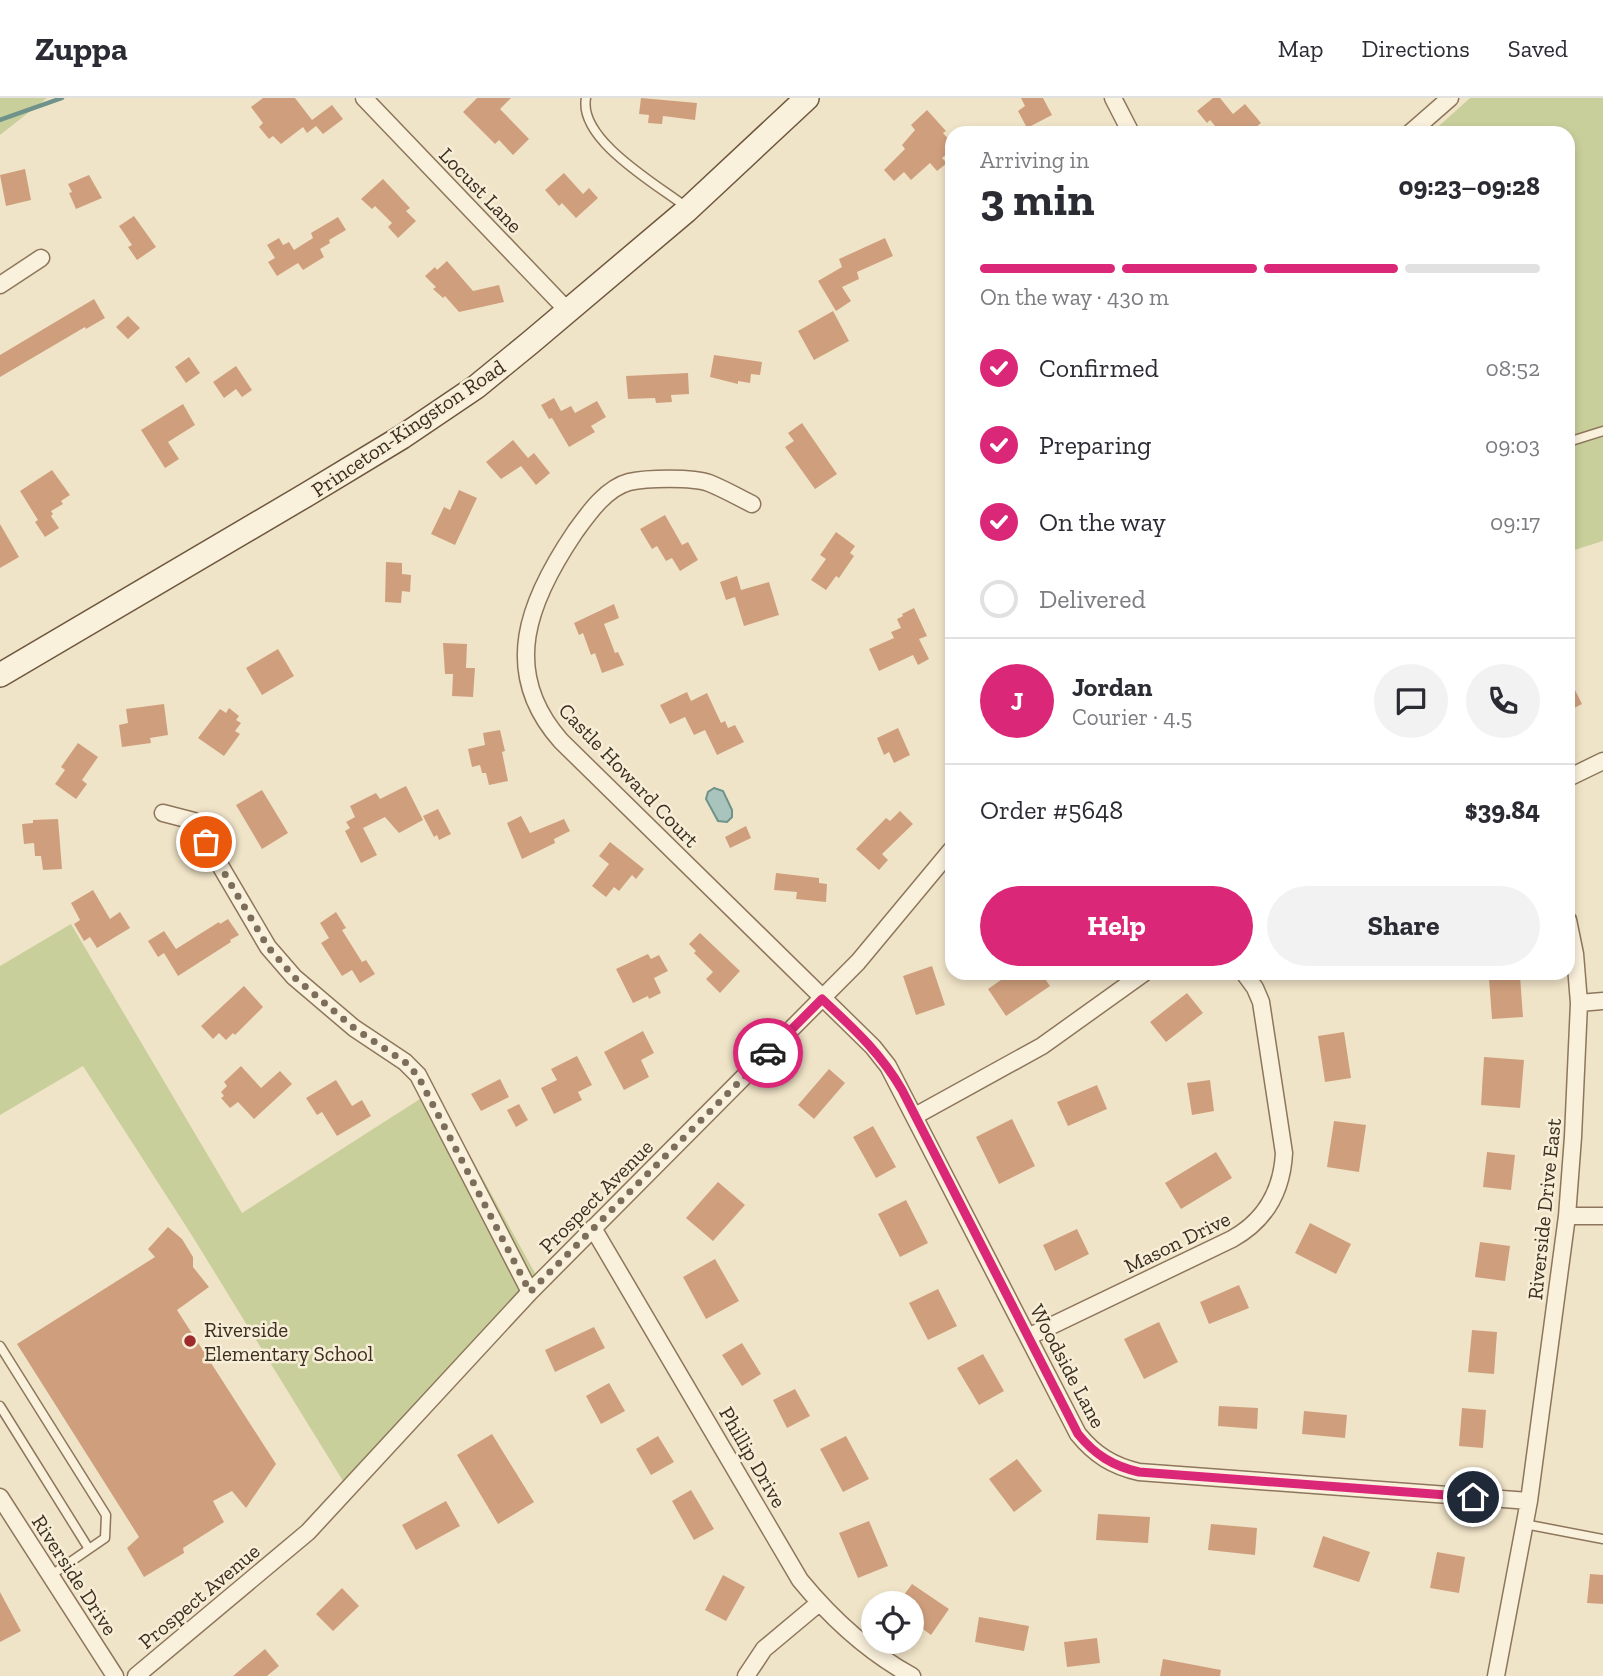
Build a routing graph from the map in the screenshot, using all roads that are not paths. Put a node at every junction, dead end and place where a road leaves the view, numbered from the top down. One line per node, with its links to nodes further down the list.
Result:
1 (364, 98): 11 (street, Locust Lane)
2 (586, 98): 8 (lane)
3 (807, 98): 8 (main road, Princeton-Kingston Road)
4 (1113, 98): 6 (street)
5 (1450, 98): 7 (street)
6 (1127, 126)
7 (1418, 126)
8 (688, 209): 11 (main road, Princeton-Kingston Road)
9 (41, 258): 10 (street)
10 (0, 285)
11 (568, 311): 15 (main road, Princeton-Kingston Road)
12 (1603, 431): 13 (lane)
13 (1575, 440)
14 (752, 504): 23 (street, Castle Howard Court)
15 (0, 675)
16 (1603, 761): 17 (street)
17 (1575, 775)
18 (163, 813): 30 (street)
19 (945, 857): 23 (street, Prospect Avenue)
20 (1575, 954): 25 (street, Riverside Drive East)
21 (1134, 980): 26 (street)
22 (1249, 980): 31 (street, Mason Drive)
23 (822, 999): 26 (street, Woodside Lane); 29 (street, Prospect Avenue)
24 (1603, 1001): 25 (street)
25 (1579, 1003): 27 (street, Riverside Drive East)
26 (915, 1115): 31 (street, Woodside Lane)
27 (1567, 1216): 28 (street); 35 (street, Riverside Drive East)
28 (1603, 1216)
29 (593, 1228): 30 (street, Prospect Avenue); 40 (street, Phillip Drive)
30 (530, 1292): 42 (street, Prospect Avenue)
31 (1028, 1338): 35 (street, Woodside Lane)
32 (0, 1346): 38 (lane)
33 (0, 1406): 38 (lane)
34 (0, 1497): 39 (street, Riverside Drive)
35 (1529, 1501): 36 (street)
36 (1524, 1524): 37 (lane); 45 (street)
37 (1603, 1539)
38 (89, 1549): 39 (lane)
39 (50, 1576): 41 (street, Riverside Drive)
40 (819, 1603): 43 (street); 44 (street, Phillip Drive)
41 (115, 1676)
42 (136, 1676)
43 (746, 1676)
44 (912, 1676)
45 (1496, 1676)

